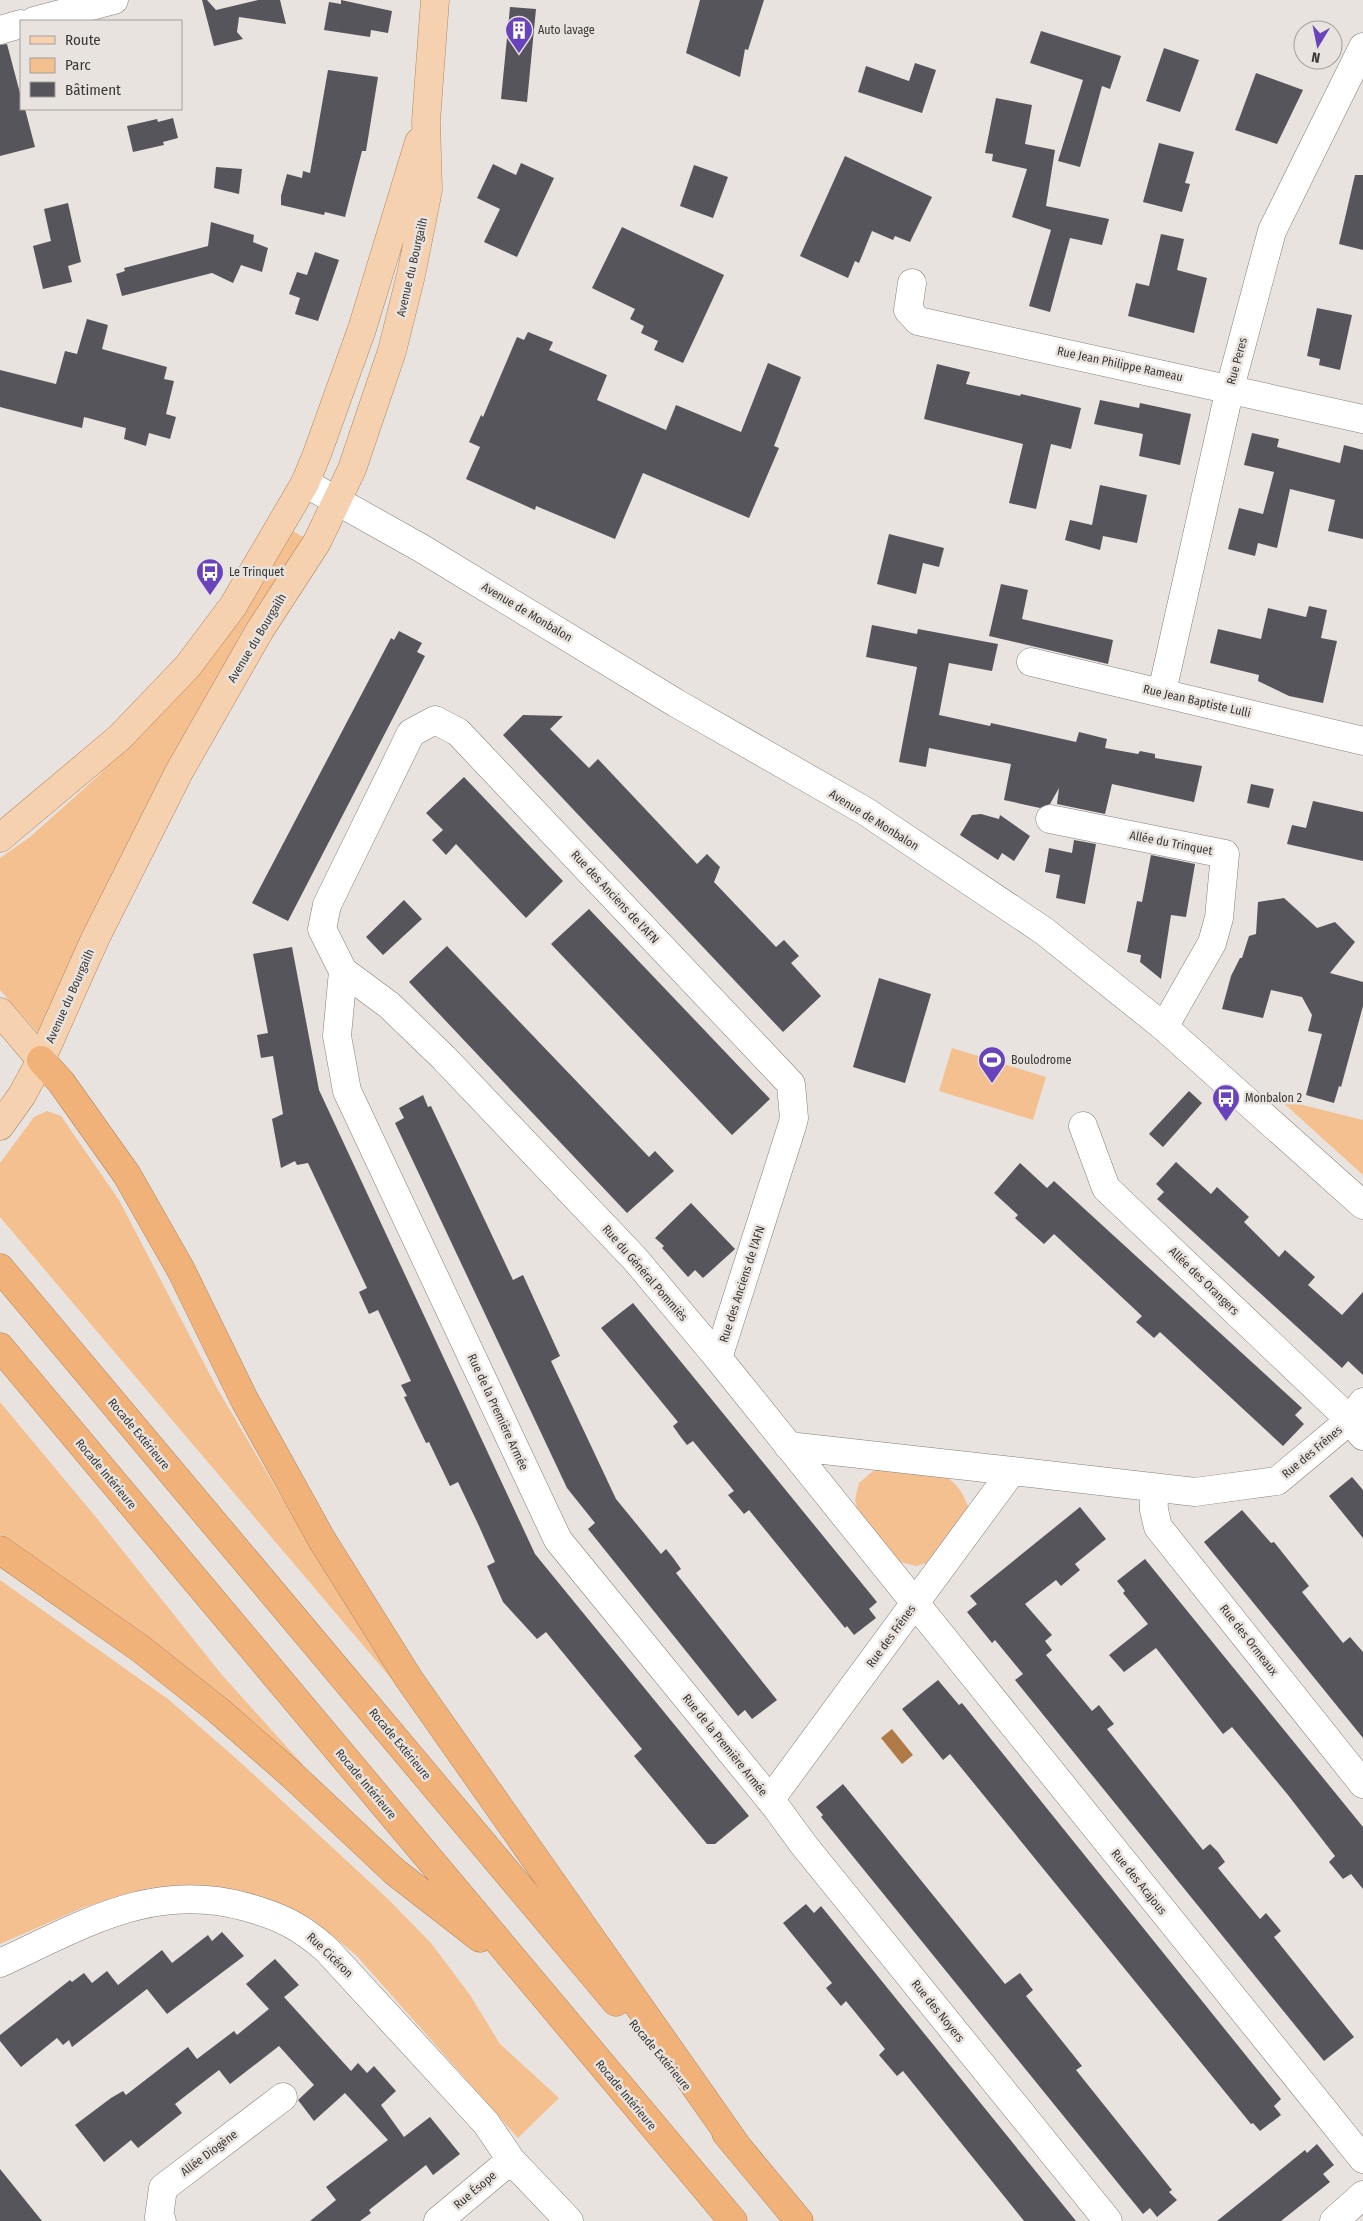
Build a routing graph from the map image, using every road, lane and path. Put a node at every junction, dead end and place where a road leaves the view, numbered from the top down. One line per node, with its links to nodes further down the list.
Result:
1 (114, 0): 3 (street)
2 (435, 0): 7 (main road, Avenue du Bourgailh)
3 (38, 20)
4 (20, 24): 5 (street)
5 (0, 30)
6 (1363, 47): 9 (street, Rue Peres)
7 (426, 121): 11 (main road, Avenue du Bourgailh); 12 (main road, Avenue du Bourgailh)
8 (912, 283): 9 (street, Rue Jean Philippe Rameau)
9 (1230, 388): 10 (street, Rue Jean Philippe Rameau); 14 (street, Rue Peres)
10 (1363, 419)
11 (305, 483): 12 (street, Avenue de Monbalon); 17 (main road, Avenue du Bourgailh)
12 (338, 500): 20 (street, Avenue de Monbalon); 21 (main road, Avenue du Bourgailh)
13 (1031, 662): 14 (street, Rue Jean Baptiste Lulli)
14 (1162, 692): 15 (street, Rue Jean Baptiste Lulli)
15 (1363, 741)
16 (1050, 819): 20 (street, Allée du Trinquet)
17 (0, 838)
18 (343, 971): 27 (street, Rue du Général Pommiès); 27 (street, Rue des Anciens de l'AFN); 35 (street, Rue de la Première Armée)
19 (0, 1012): 21 (main road)
20 (1164, 1027): 24 (street, Avenue de Monbalon)
21 (41, 1060): 22 (main road, Avenue du Bourgailh); 39 (highway)
22 (0, 1126)
23 (1083, 1126): 28 (street, Allée des Orangers)
24 (1363, 1205)
25 (0, 1268): 39 (highway, Rocade Extérieure)
26 (0, 1347): 37 (highway, Rocade Intérieure)
27 (718, 1358): 29 (street, Rue du Général Pommiès)
28 (1359, 1419): 31 (street, Rue des Frênes)
29 (788, 1446): 30 (street, Rue des Frênes); 33 (street, Rue du Général Pommiès)
30 (1012, 1471): 31 (street, Rue des Frênes); 33 (street, Rue des Frênes)
31 (1153, 1489): 34 (street, Rue des Ormeaux)
32 (0, 1550): 37 (highway)
33 (915, 1604): 35 (street, Rue des Frênes); 40 (street, Rue des Acajous)
34 (1363, 1784)
35 (770, 1800): 48 (street, Rue des Noyers)
36 (0, 1963): 41 (street, Rue Cicéron)
37 (522, 1970): 46 (highway, Rocade Intérieure)
38 (283, 2096): 43 (street, Allée Diogène)
39 (737, 2146): 47 (highway, Rocade Extérieure)
40 (1363, 2159)
41 (511, 2160): 44 (street, Rue Ésope); 45 (street, Rue Cicéron)
42 (1363, 2195): 49 (street)
43 (162, 2221)
44 (438, 2221)
45 (569, 2221)
46 (733, 2221)
47 (799, 2221)
48 (1108, 2221)
49 (1334, 2221)

